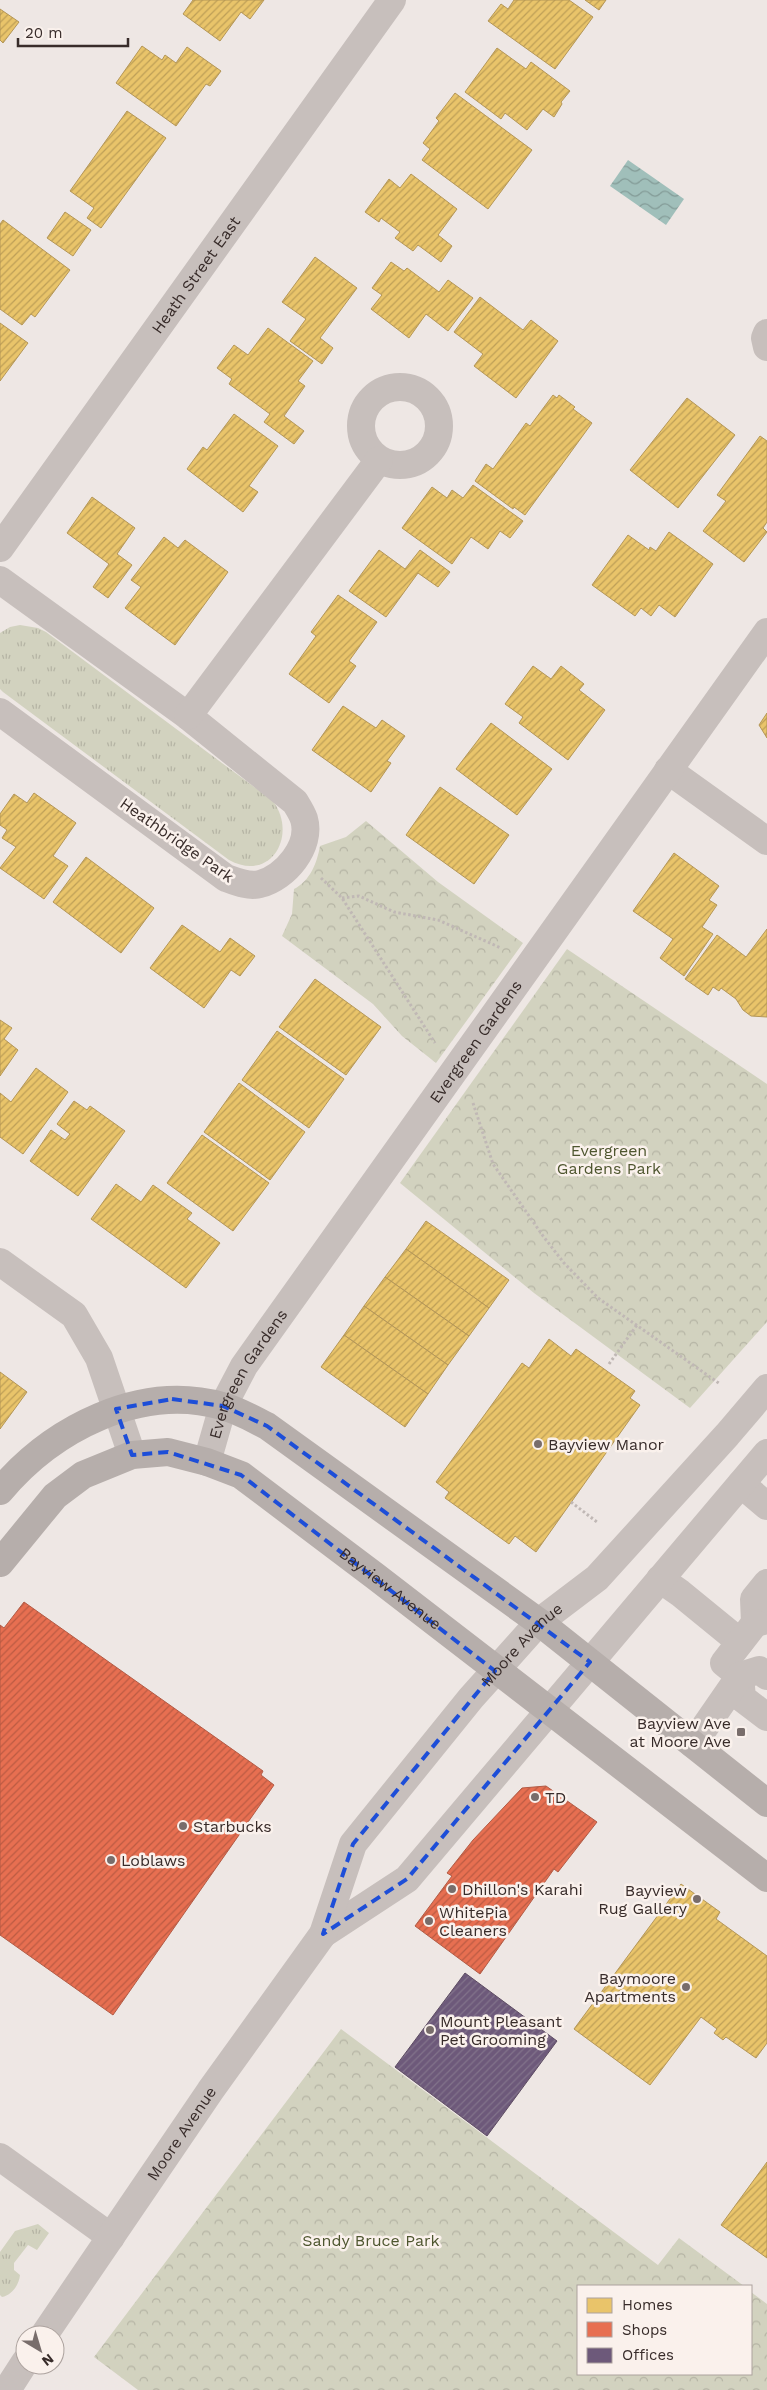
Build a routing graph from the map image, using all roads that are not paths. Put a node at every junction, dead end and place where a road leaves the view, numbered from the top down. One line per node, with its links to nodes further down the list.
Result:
1 (392, 0): 5 (street, Heath Street East)
2 (767, 333): 3 (street)
3 (767, 347)
4 (379, 460): 9 (street)
5 (0, 548)
6 (0, 580): 9 (street, Heathbridge Park)
7 (767, 632): 10 (street, Evergreen Gardens)
8 (0, 712): 9 (street, Heathbridge Park)
9 (188, 716)
10 (668, 770): 11 (street); 14 (street, Evergreen Gardens)
11 (767, 841)
12 (0, 1262): 15 (street)
13 (762, 1403): 25 (street, Moore Avenue)
14 (223, 1406): 15 (main road); 18 (street, Evergreen Gardens); 25 (main road)
15 (116, 1409): 17 (street); 20 (main road)
16 (767, 1453): 19 (street, Moore Avenue)
17 (132, 1455): 18 (main road, Bayview Avenue); 22 (main road, Bayview Avenue)
18 (207, 1462): 28 (main road, Bayview Avenue)
19 (741, 1484): 21 (street); 23 (street, Moore Avenue)
20 (0, 1491)
21 (767, 1506)
22 (0, 1563)
23 (660, 1579): 26 (street); 27 (street, Moore Avenue)
24 (767, 1583): 26 (street)
25 (539, 1622): 27 (main road); 28 (street, Moore Avenue)
26 (754, 1629): 29 (street)
27 (590, 1662): 31 (street, Moore Avenue); 33 (main road)
28 (495, 1671): 31 (main road, Bayview Avenue); 36 (street, Moore Avenue)
29 (740, 1676): 30 (street); 32 (street); 33 (street)
30 (767, 1676)
31 (550, 1711): 35 (main road, Bayview Avenue); 36 (street, Moore Avenue)
32 (767, 1717)
33 (693, 1744): 34 (main road)
34 (767, 1803)
35 (767, 1878)
36 (323, 1934): 38 (street, Moore Avenue)
37 (0, 2157): 38 (street)
38 (111, 2237): 39 (street, Moore Avenue)
39 (51, 2325)
40 (16, 2375): 41 (street)
41 (6, 2390)

